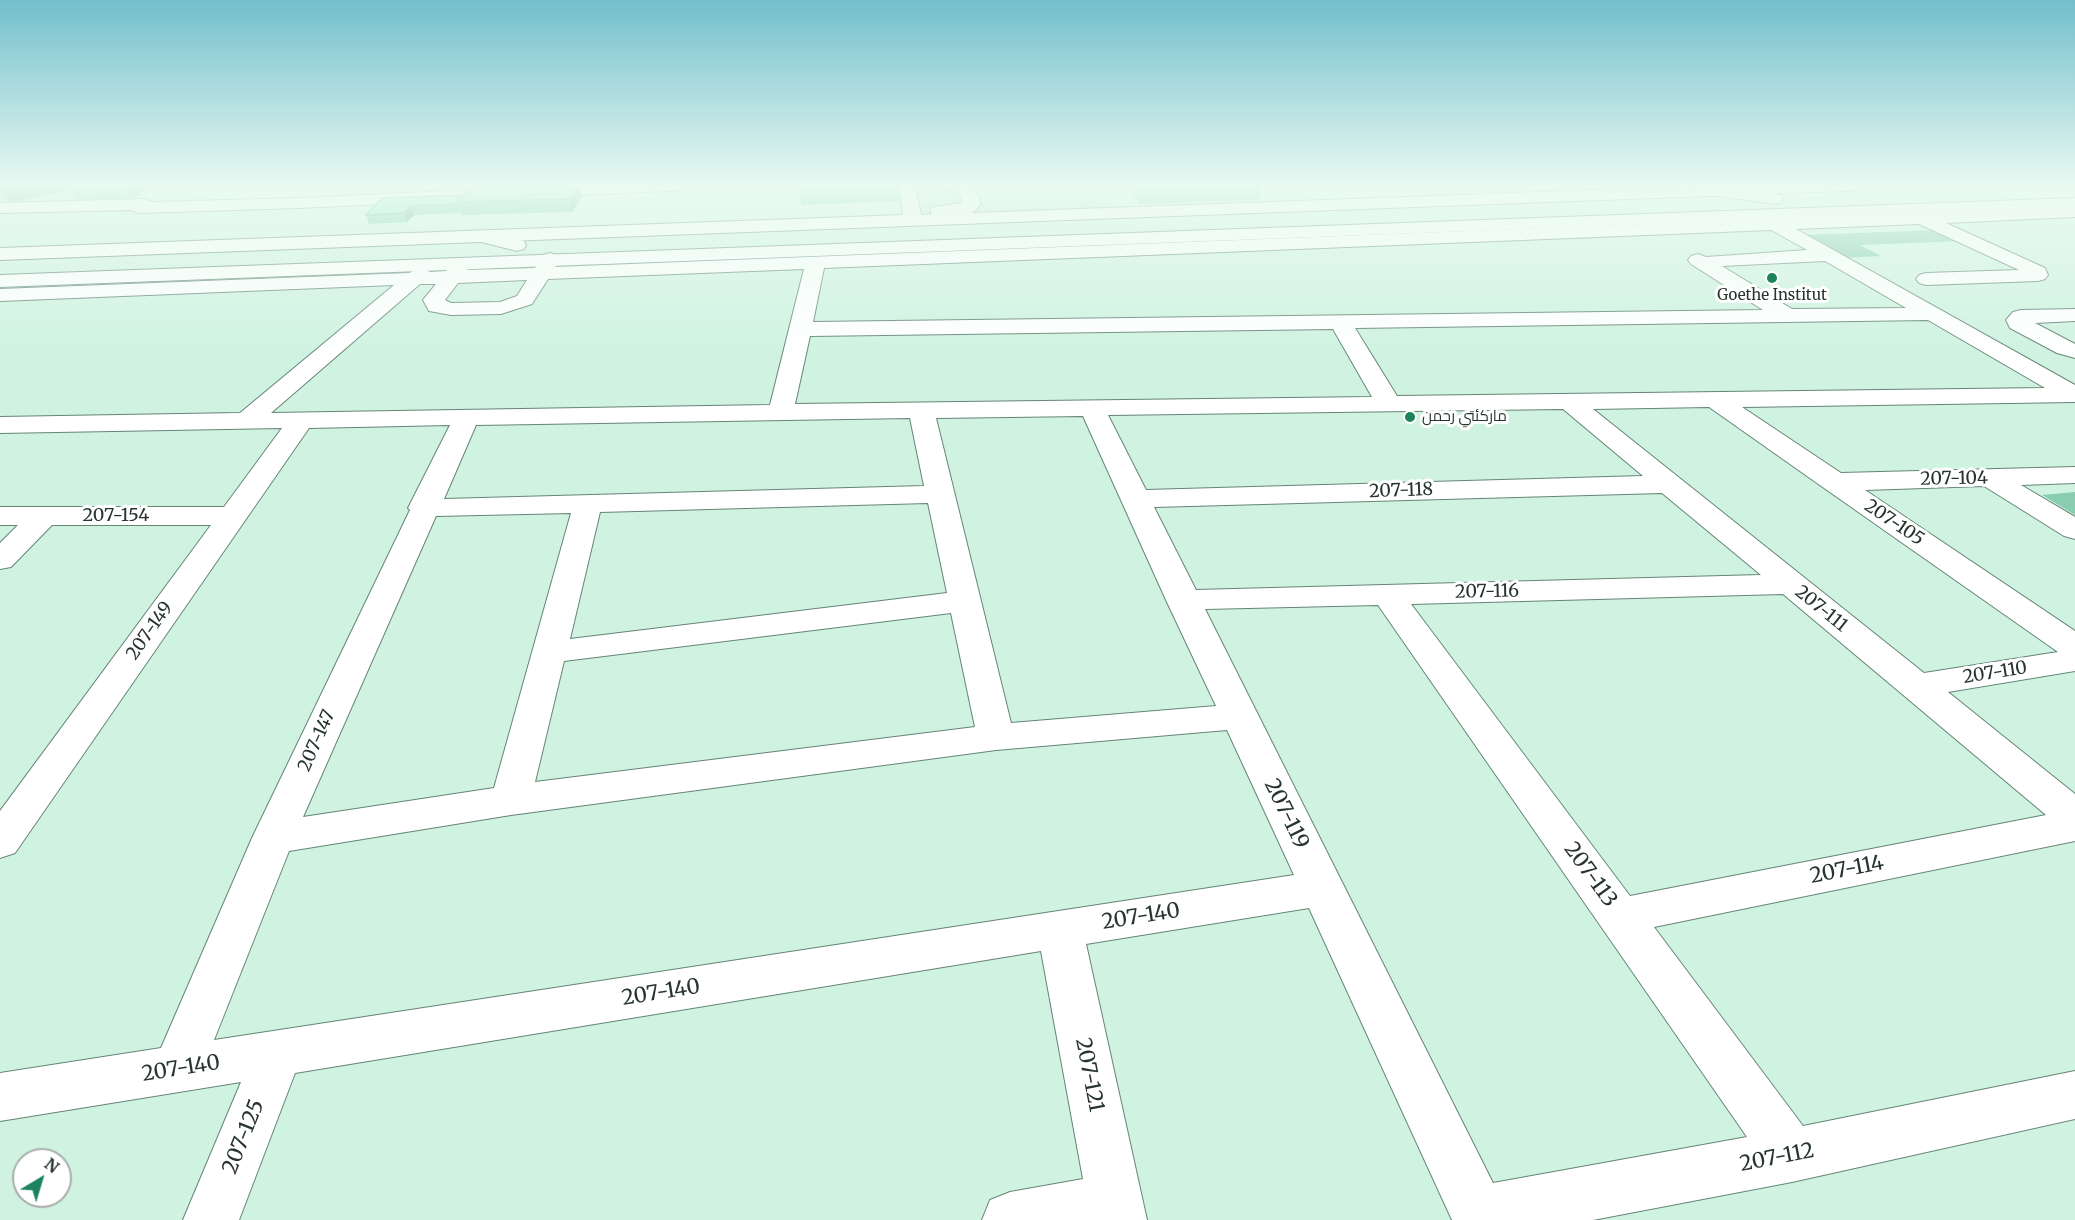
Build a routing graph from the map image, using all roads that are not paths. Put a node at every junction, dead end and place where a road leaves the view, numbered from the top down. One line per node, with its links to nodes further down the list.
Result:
1 (93, 241): 12 (street)
2 (289, 241): 10 (street)
3 (377, 241): 10 (street)
4 (500, 241): 11 (street)
5 (557, 241): 11 (street)
6 (962, 241): 17 (street)
7 (1339, 241): 15 (street)
8 (1803, 241): 14 (street)
9 (1971, 241): 20 (street)
10 (287, 244): 12 (street)
11 (517, 245): 16 (street)
12 (79, 251): 13 (street)
13 (0, 254)
14 (1828, 255): 23 (street); 25 (street)
15 (816, 261): 17 (street); 27 (street)
16 (0, 266)
17 (546, 266): 18 (street); 18 (street)
18 (458, 270): 19 (street)
19 (423, 271): 21 (street); 22 (street); 38 (street)
20 (1926, 279)
21 (0, 281)
22 (0, 295)
23 (1930, 314): 25 (street); 29 (street)
24 (2075, 315): 28 (street)
25 (1788, 316): 26 (street)
26 (1340, 322): 27 (street); 32 (street)
27 (802, 329): 35 (street)
28 (2075, 351)
29 (2075, 394): 30 (street)
30 (1714, 399): 31 (street); 42 (street, 207-105)
31 (1568, 401): 32 (street); 43 (street, 207-111)
32 (1389, 404): 33 (street)
33 (1092, 408): 34 (street); 45 (street, 207-119)
34 (921, 410): 35 (street); 44 (street)
35 (781, 412): 36 (street)
36 (467, 417): 37 (street); 47 (street, 207-147)
37 (301, 420): 38 (street); 50 (street, 207-149)
38 (246, 421): 39 (street)
39 (0, 425)
40 (2075, 475): 41 (street, 207-104)
41 (1990, 478): 42 (street, 207-104); 51 (street)
42 (1834, 482): 57 (street, 207-105)
43 (1668, 484): 45 (street, 207-118); 53 (street, 207-111)
44 (942, 494): 46 (street); 56 (street)
45 (1134, 499): 55 (street, 207-119)
46 (588, 502): 47 (street); 58 (street)
47 (423, 508): 66 (street, 207-147)
48 (0, 516): 49 (street, 207-154)
49 (44, 516): 50 (street, 207-154); 52 (street)
50 (231, 516): 67 (street, 207-149)
51 (2075, 530)
52 (0, 560)
53 (1791, 584): 54 (street, 207-116); 60 (street, 207-111)
54 (1387, 594): 55 (street, 207-116); 69 (street, 207-113)
55 (1182, 600): 61 (street, 207-119)
56 (966, 601): 58 (street); 62 (street)
57 (2075, 647)
58 (550, 652): 63 (street)
59 (2075, 660): 60 (street, 207-110)
60 (1915, 686): 64 (street, 207-111)
61 (1238, 717): 62 (street); 68 (street, 207-119)
62 (996, 737): 63 (street)
63 (511, 800): 66 (street)
64 (2075, 816)
65 (2075, 825): 69 (street, 207-114)
66 (273, 838): 72 (street, 207-147)
67 (0, 842)
68 (1322, 888): 70 (street, 207-140); 77 (street, 207-119)
69 (1620, 916): 75 (street, 207-113)
70 (1060, 930): 71 (street, 207-140); 76 (street, 207-121)
71 (278, 1053): 72 (street, 207-140); 78 (street, 207-125)
72 (177, 1069): 74 (street, 207-140)
73 (2075, 1095): 75 (street, 207-112)
74 (0, 1097)
75 (1792, 1155): 77 (street, 207-112)
76 (1117, 1211): 79 (street)
77 (1480, 1217)
78 (211, 1220)
79 (1010, 1220)

